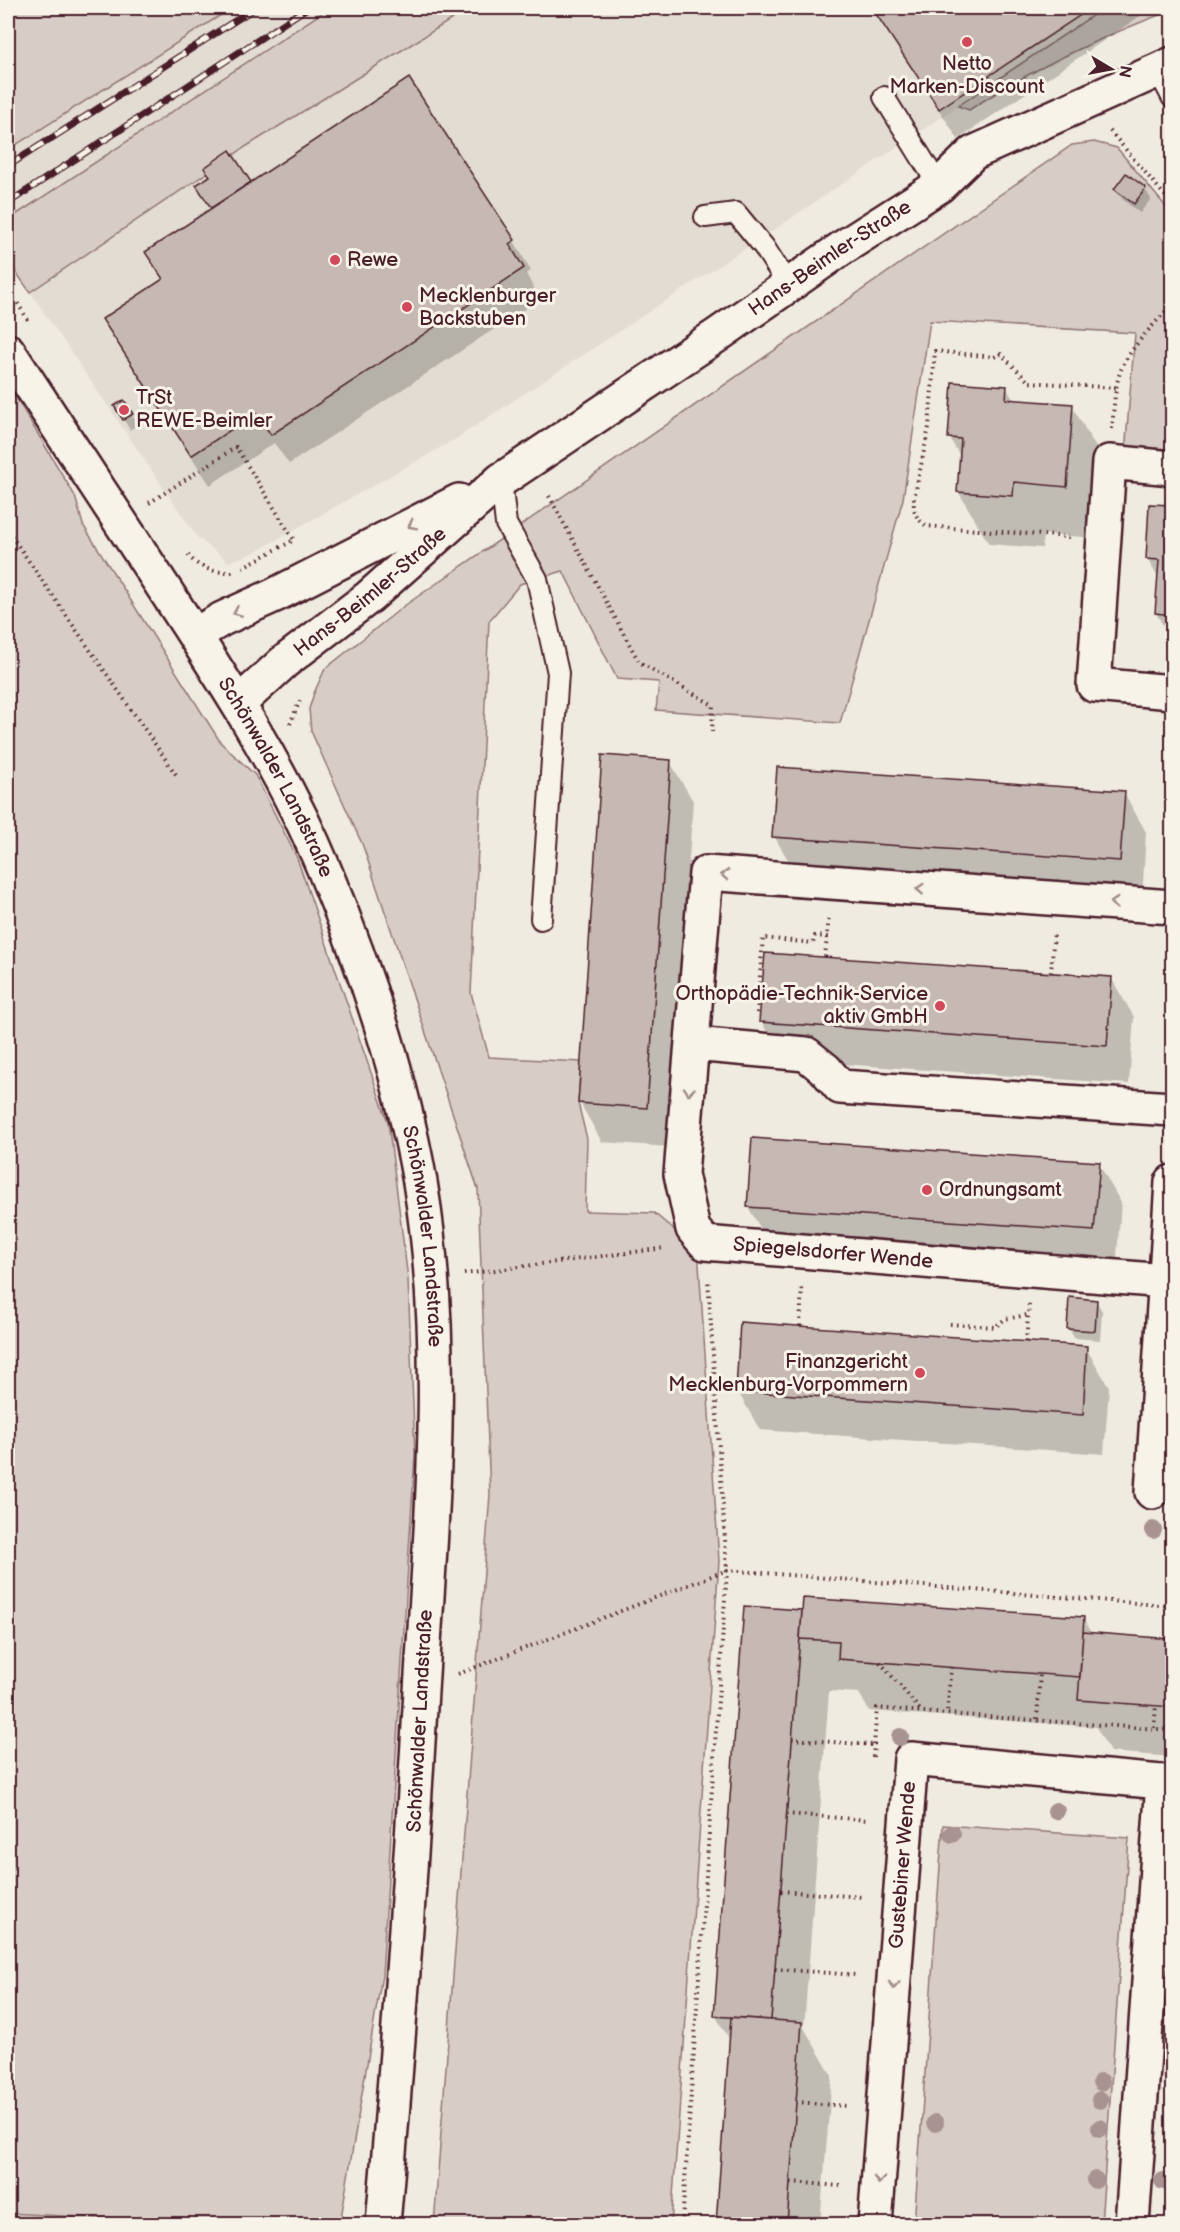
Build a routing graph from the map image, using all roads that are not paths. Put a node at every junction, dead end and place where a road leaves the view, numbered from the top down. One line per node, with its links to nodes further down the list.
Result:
1 (1168, 77): 3 (street, Hans-Beimler-Straße)
2 (884, 97): 3 (lane)
3 (939, 186): 5 (street, Hans-Beimler-Straße)
4 (705, 217): 5 (lane)
5 (789, 286): 8 (street, Hans-Beimler-Straße)
6 (8, 351): 9 (street, Schönwalder Landstraße)
7 (1173, 468): 10 (street)
8 (501, 480): 9 (street, Hans-Beimler-Straße, one-way to 9); 11 (street, Hans-Beimler-Straße); 13 (lane)
9 (195, 635): 11 (street, Schönwalder Landstraße)
10 (1173, 692)
11 (239, 704): 20 (street, Schönwalder Landstraße)
12 (1173, 907): 14 (street, Spiegelsdorfer Wende, one-way to 14)
13 (541, 919)
14 (693, 1044): 15 (street); 17 (street, Spiegelsdorfer Wende, one-way to 17)
15 (1173, 1109)
16 (1173, 1182): 17 (street)
17 (1165, 1281): 18 (street)
18 (1152, 1492)
19 (1168, 1782): 21 (street, Gustebiner Wende, one-way to 21); 22 (street, Gustebiner Wende)
20 (383, 2224)
21 (875, 2224)
22 (1131, 2224)

